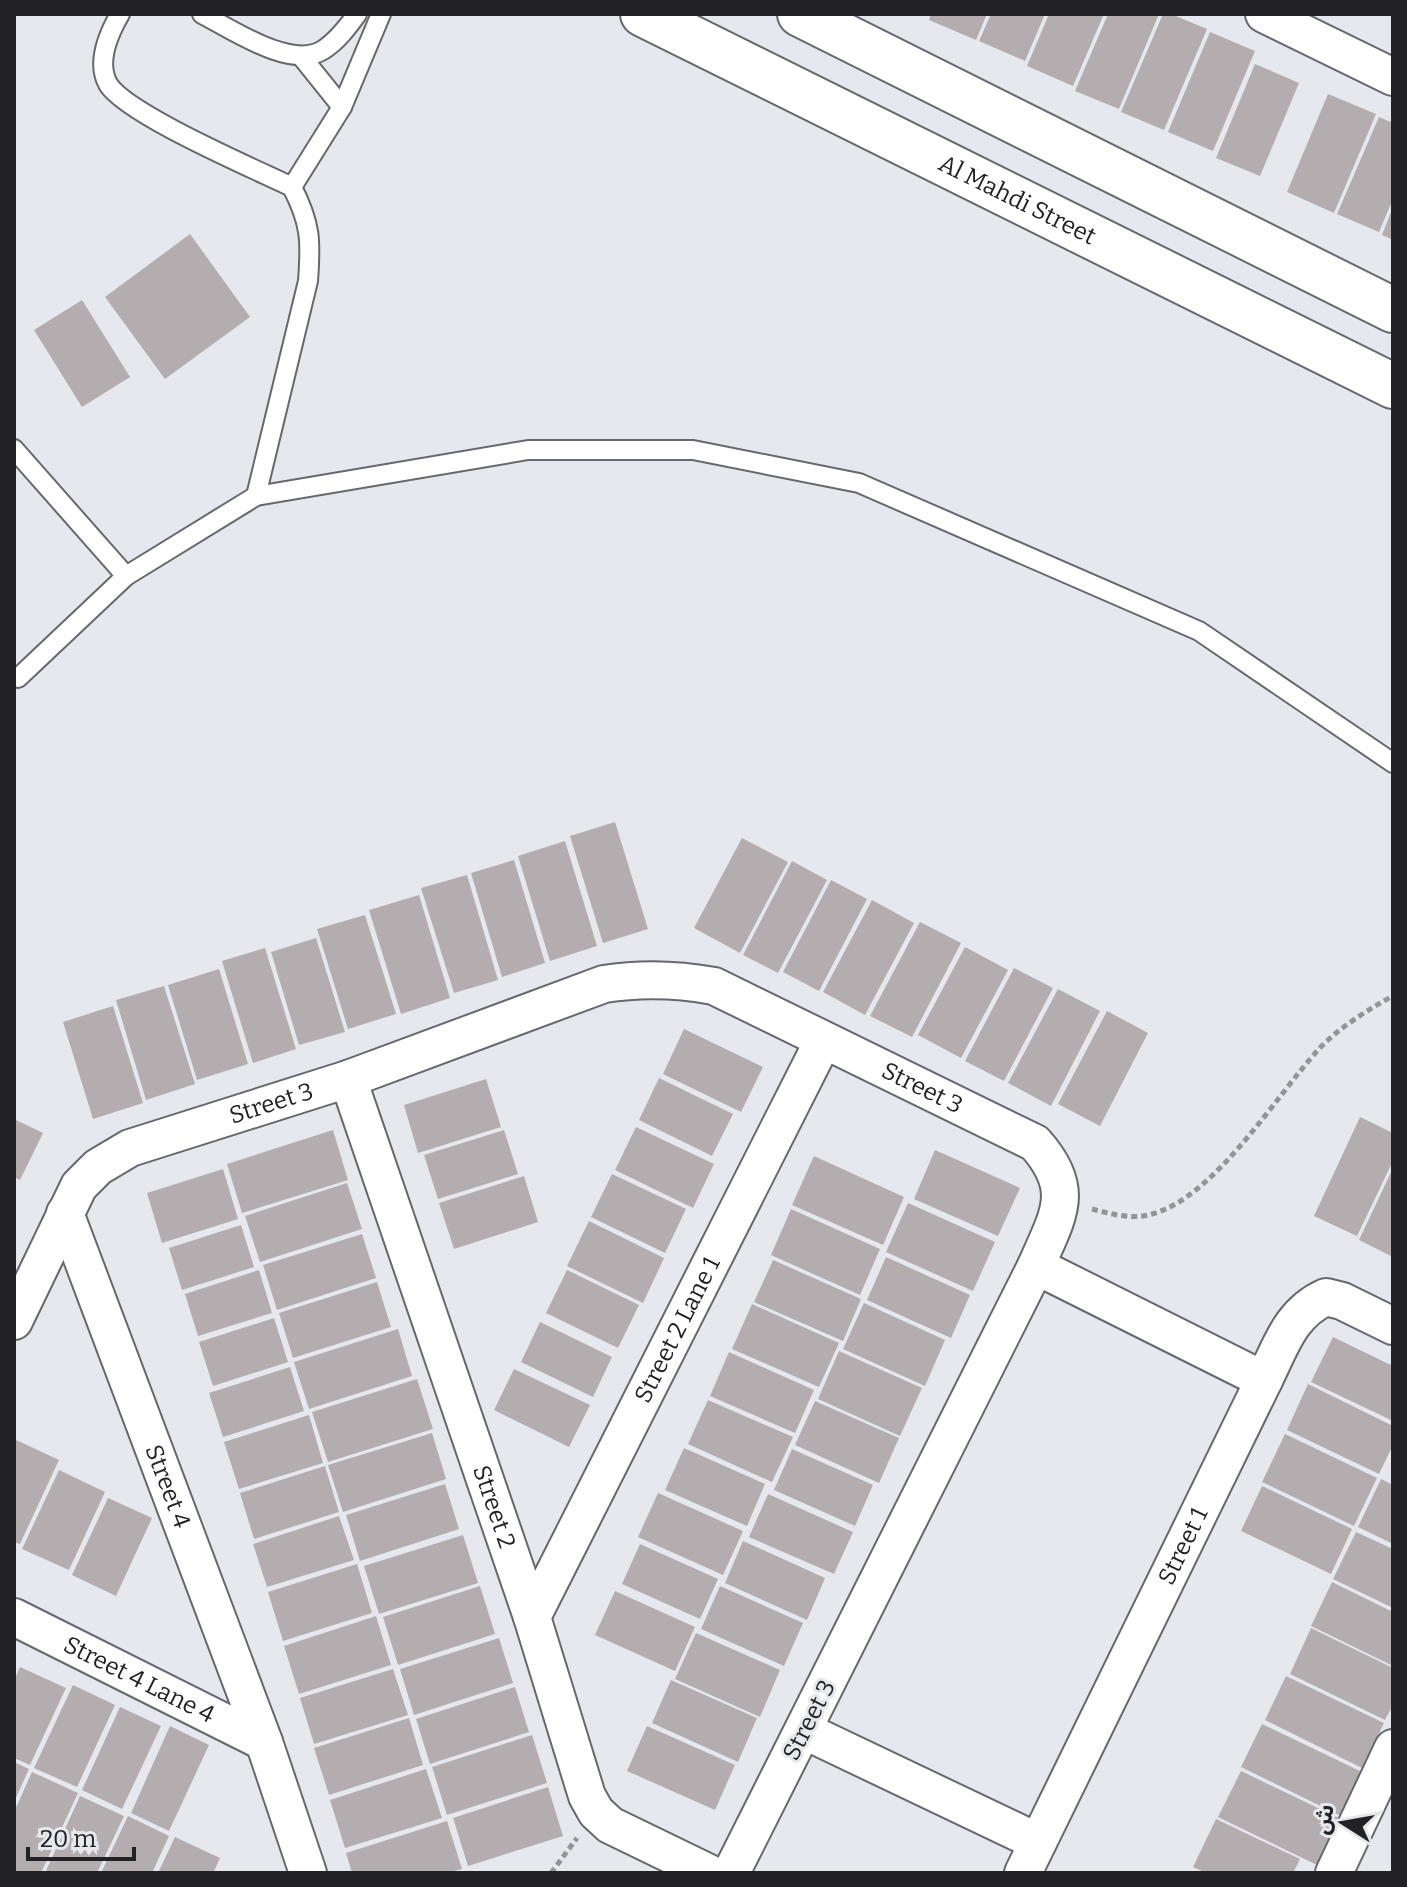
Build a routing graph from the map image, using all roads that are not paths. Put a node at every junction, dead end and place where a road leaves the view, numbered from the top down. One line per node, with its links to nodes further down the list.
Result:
1 (120, 14): 12 (lane)
2 (202, 14): 9 (lane)
3 (357, 14): 9 (lane)
4 (381, 14): 11 (lane)
5 (643, 14): 14 (main road, Al Mahdi Street)
6 (800, 14): 13 (main road)
7 (1264, 14): 8 (street)
8 (1306, 23): 10 (street)
9 (301, 56): 11 (lane)
10 (1393, 77)
11 (342, 107): 12 (lane)
12 (292, 187): 18 (lane)
13 (1393, 310)
14 (1316, 348): 15 (main road); 16 (main road, Al Mahdi Street)
15 (1393, 348)
16 (1393, 386)
17 (14, 449): 19 (lane)
18 (256, 496): 19 (lane); 21 (lane)
19 (126, 576): 20 (lane)
20 (18, 678)
21 (1393, 763)
22 (823, 1041): 23 (street, Street 3); 25 (street, Street 3); 30 (street, Street 2 Lane 1)
23 (348, 1079): 24 (street, Street 3); 30 (street, Street 2)
24 (65, 1213): 26 (street); 32 (street, Street 4)
25 (1036, 1266): 28 (street); 31 (street, Street 3)
26 (14, 1321)
27 (1393, 1326): 28 (street, Street 1)
28 (1264, 1380): 34 (street, Street 1)
29 (14, 1617): 32 (street, Street 4 Lane 4)
30 (532, 1617): 36 (street, Street 2)
31 (805, 1731): 34 (street); 37 (street, Street 3)
32 (264, 1742): 35 (street, Street 4)
33 (1393, 1748): 38 (street)
34 (1030, 1858)
35 (308, 1873)
36 (709, 1873)
37 (731, 1873)
38 (1334, 1873)

